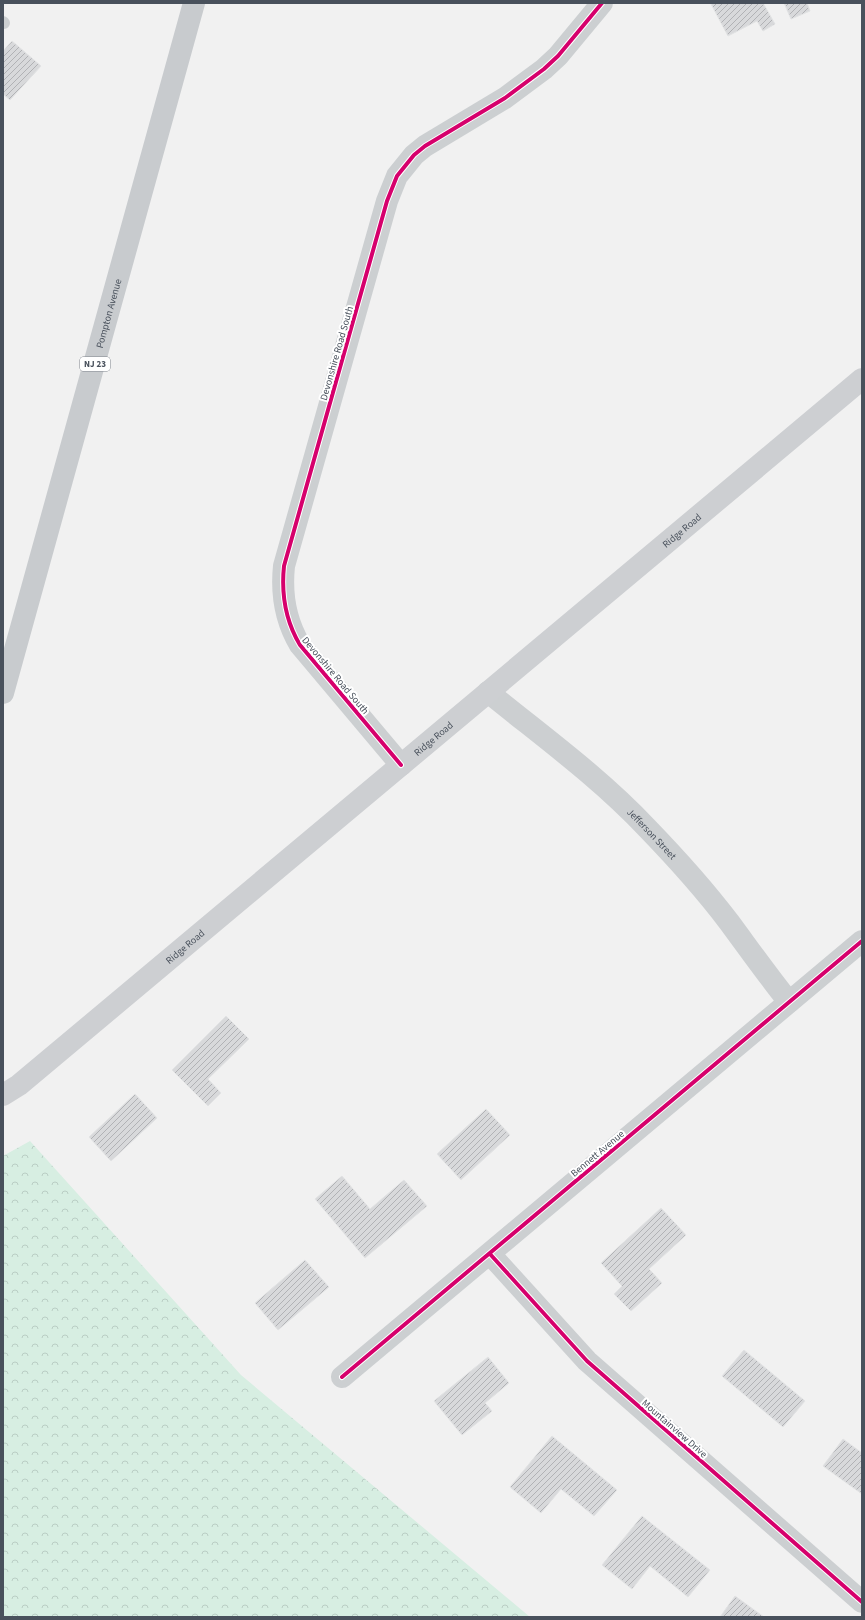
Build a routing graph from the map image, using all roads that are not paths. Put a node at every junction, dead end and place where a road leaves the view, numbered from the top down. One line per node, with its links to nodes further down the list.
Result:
1 (194, 3): 5 (main road, Pompton Avenue / NJ 23)
2 (602, 3): 6 (street, Devonshire Road South)
3 (862, 379): 4 (main road, Ridge Road)
4 (488, 692): 6 (main road, Ridge Road); 8 (street, Jefferson Street)
5 (3, 693)
6 (401, 765): 9 (main road, Ridge Road)
7 (862, 941): 8 (street, Bennett Avenue)
8 (789, 1002): 10 (street, Bennett Avenue)
9 (3, 1095)
10 (490, 1254): 11 (street, Bennett Avenue); 12 (street, Mountainview Drive)
11 (342, 1378)
12 (862, 1602)

